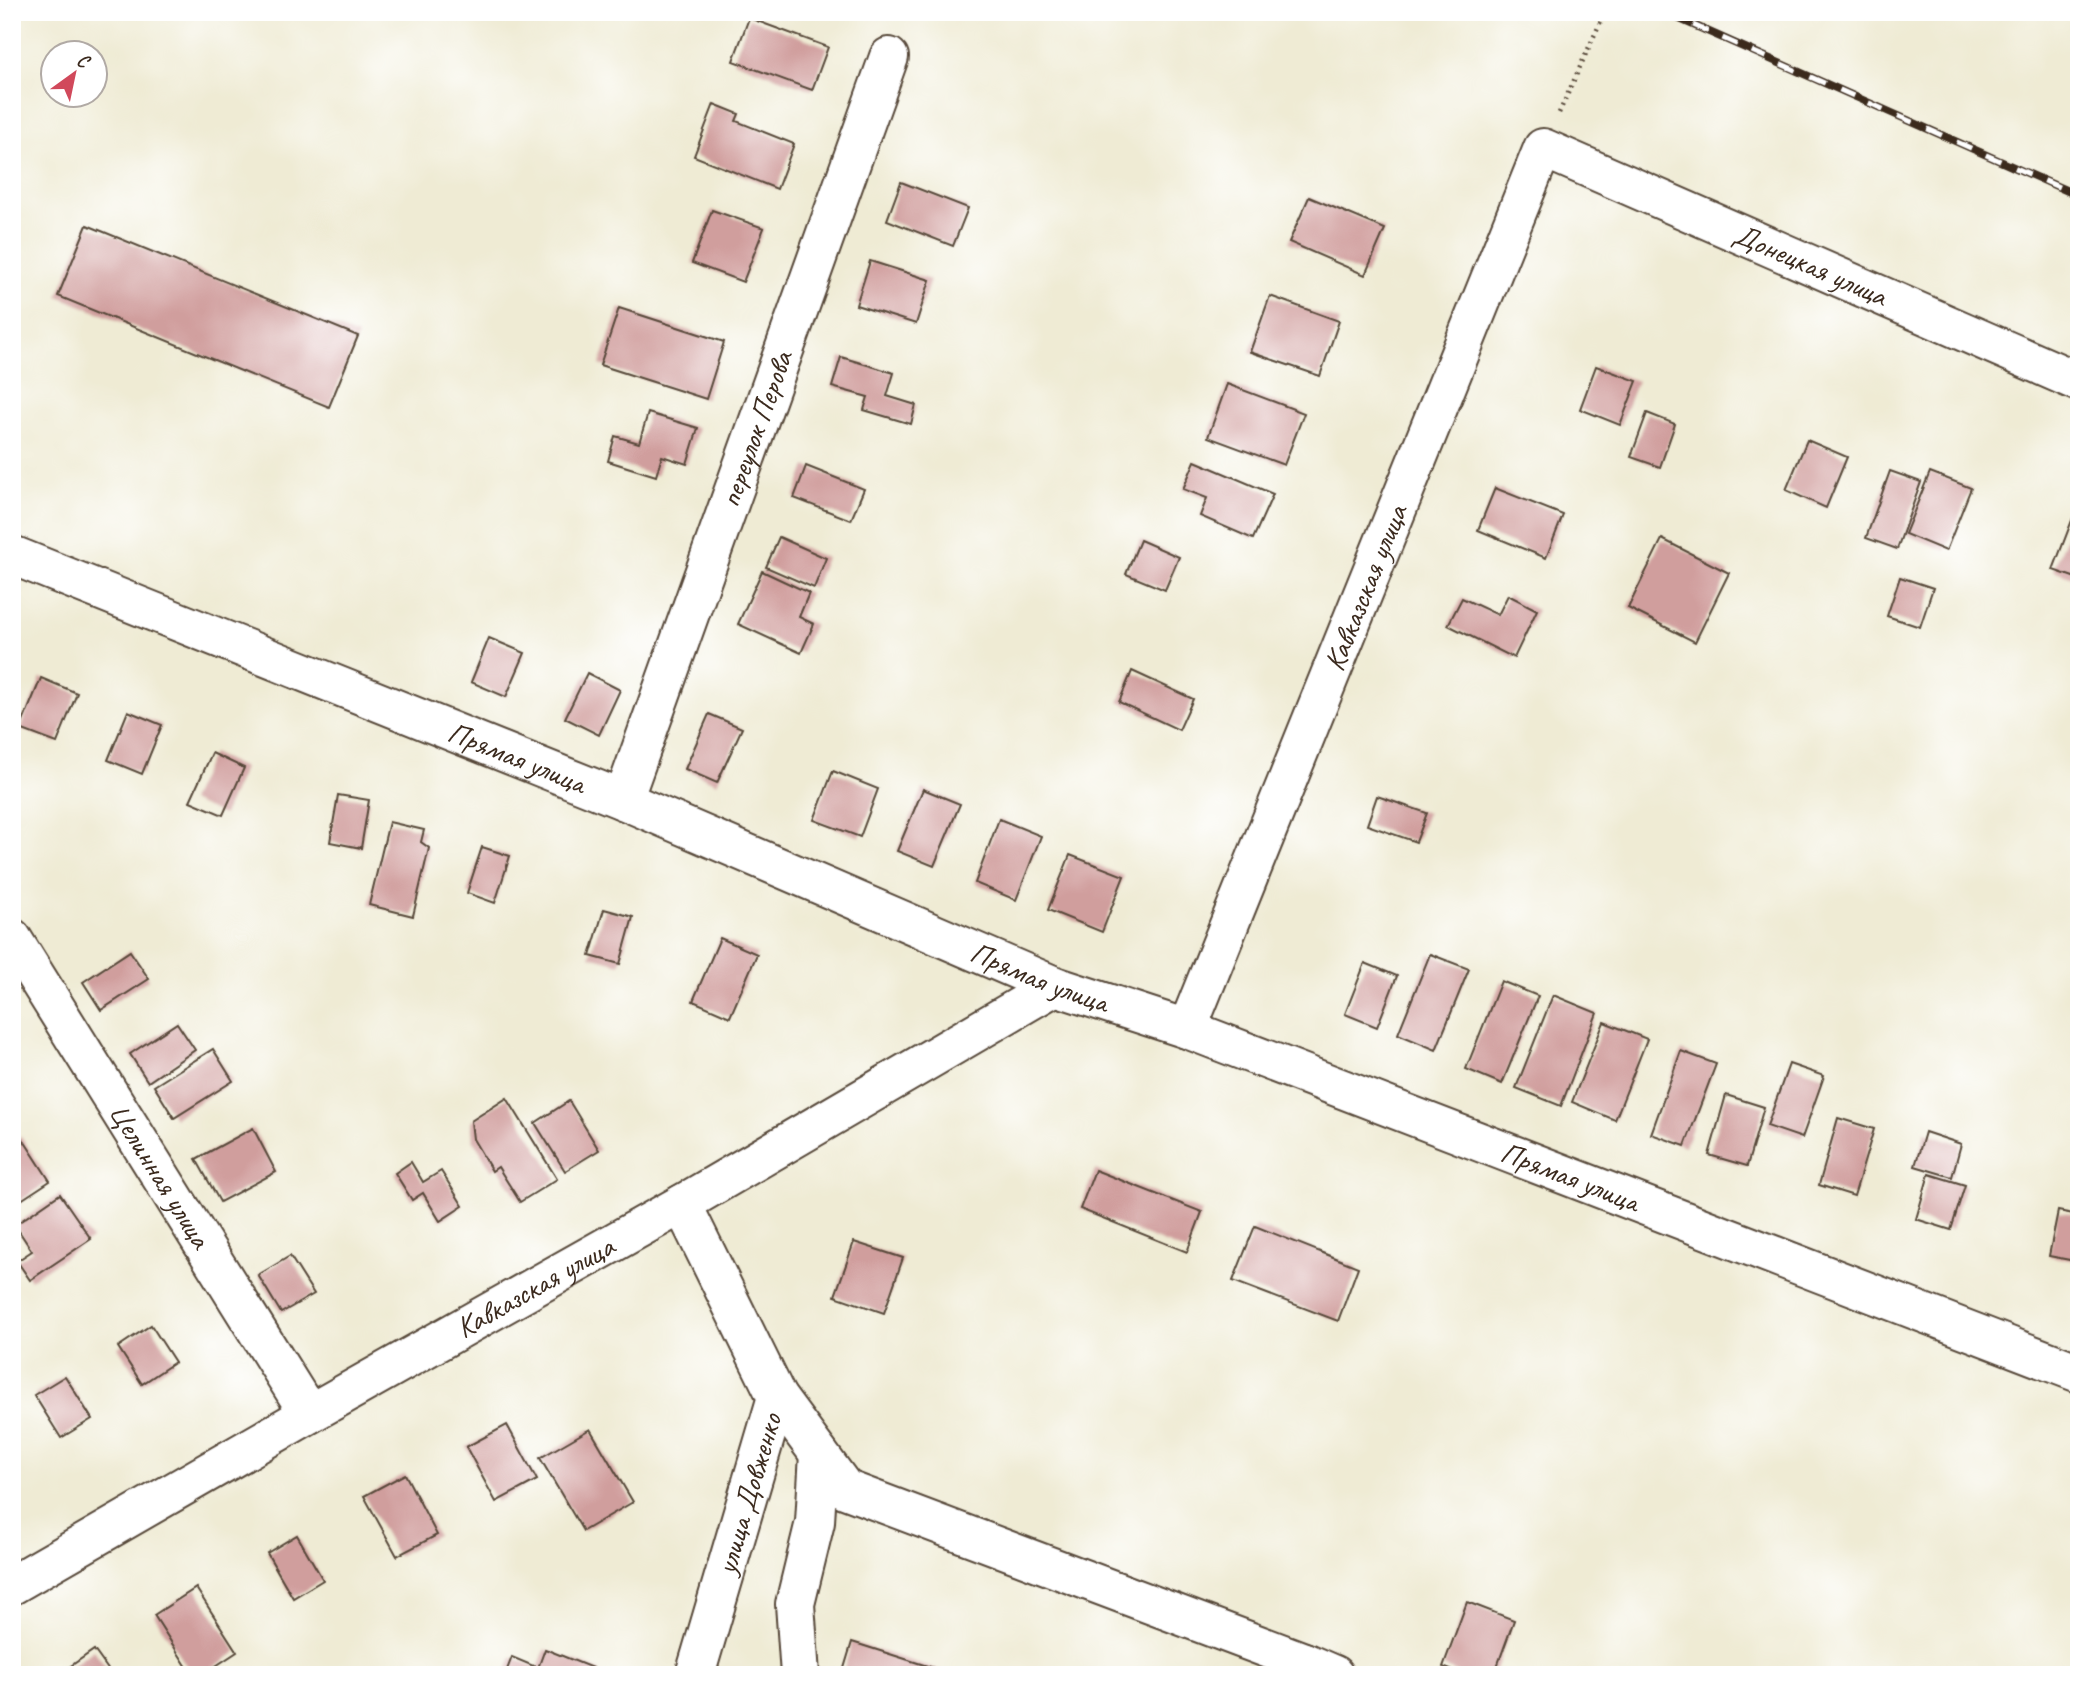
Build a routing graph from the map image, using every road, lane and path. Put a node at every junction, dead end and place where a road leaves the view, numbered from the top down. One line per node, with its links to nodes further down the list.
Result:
1 (1605, 12): 3 (path)
2 (889, 57): 6 (street, переулок Перова)
3 (1543, 148): 4 (street, Донецкая улица); 9 (street, Кавказская улица)
4 (2079, 382)
5 (12, 555): 6 (street, Прямая улица)
6 (623, 800): 8 (street, Прямая улица)
7 (12, 938): 13 (street, Целинная улица)
8 (1055, 986): 9 (street, Прямая улица); 10 (street, Кавказская улица)
9 (1187, 1029): 11 (street, Прямая улица)
10 (682, 1204): 12 (street, улица Довженко); 13 (street, Кавказская улица)
11 (2079, 1373)
12 (776, 1397): 14 (street); 17 (street, улица Довженко)
13 (309, 1413): 15 (street, Кавказская улица)
14 (819, 1454): 16 (street); 18 (street)
15 (12, 1585)
16 (1312, 1671)
17 (695, 1675)
18 (800, 1675)

